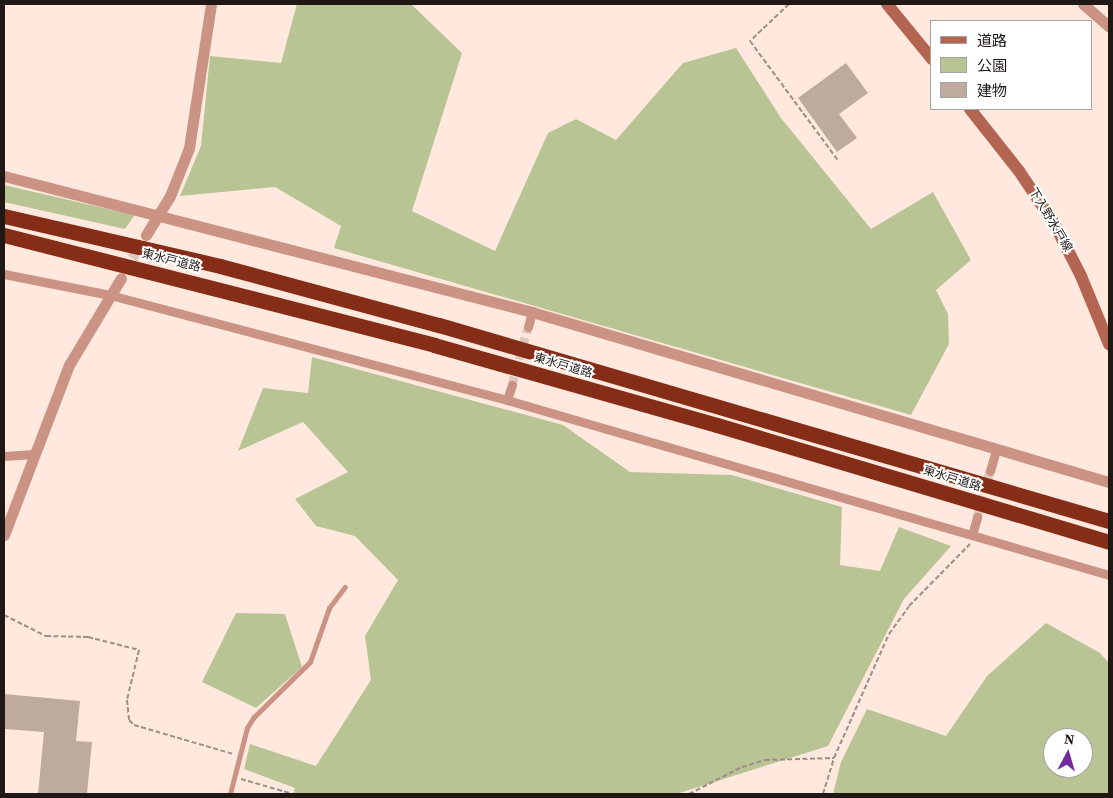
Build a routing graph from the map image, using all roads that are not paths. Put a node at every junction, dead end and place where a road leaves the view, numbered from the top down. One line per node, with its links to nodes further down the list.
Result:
1 (211, 4): 9 (street)
2 (887, 4): 5 (main road)
3 (1083, 4): 4 (street)
4 (1109, 27)
5 (930, 57)
6 (971, 110): 17 (main road, 下入野水戸線)
7 (4, 176): 9 (street)
8 (4, 216): 26 (highway, 東水戸道路)
9 (159, 216): 11 (street); 15 (street)
10 (4, 235): 29 (highway, 東水戸道路)
11 (146, 235)
12 (4, 274): 14 (street)
13 (121, 278): 14 (street)
14 (110, 295): 19 (street); 21 (street)
15 (532, 312): 16 (street); 20 (street)
16 (528, 327)
17 (1109, 344)
18 (512, 386): 19 (street)
19 (507, 400): 28 (street)
20 (996, 450): 23 (street); 24 (street)
21 (34, 454): 22 (street); 27 (street)
22 (4, 456)
23 (990, 471)
24 (1109, 482)
25 (977, 516): 28 (street)
26 (1109, 521)
27 (4, 535)
28 (972, 535): 30 (street)
29 (1109, 542)
30 (1109, 576)
31 (345, 587): 32 (lane)
32 (230, 794)

